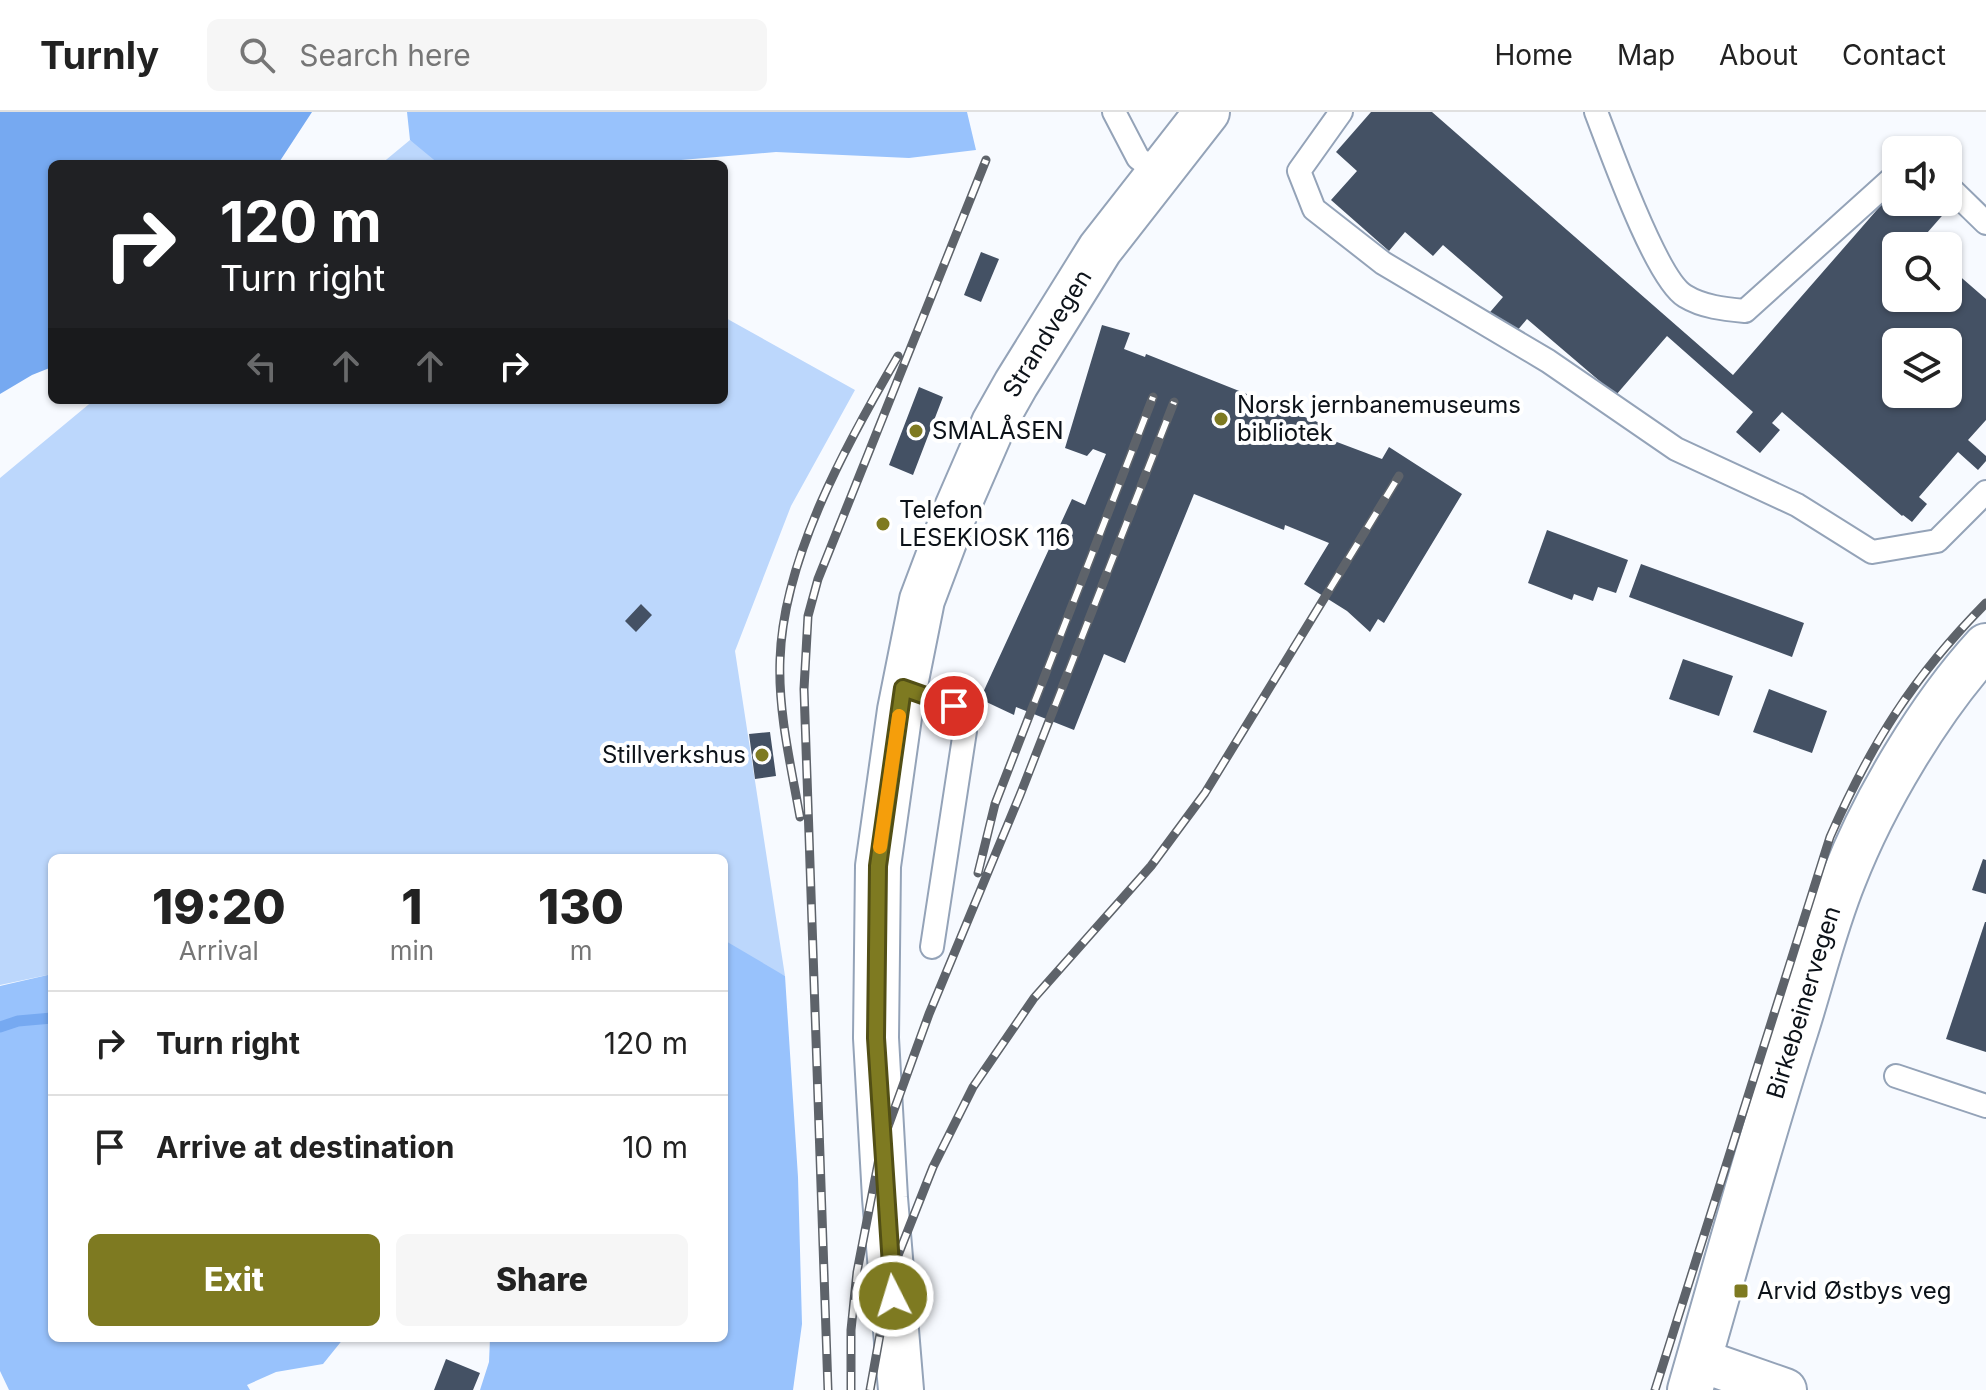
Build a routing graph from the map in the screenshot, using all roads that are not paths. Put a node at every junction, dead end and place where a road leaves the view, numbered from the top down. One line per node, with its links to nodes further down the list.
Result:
1 (1114, 112): 5 (lane)
2 (1207, 112): 5 (main road, Strandvegen)
3 (1341, 112): 9 (lane)
4 (1596, 112): 6 (lane)
5 (1158, 173): 11 (main road, Strandvegen)
6 (1882, 188)
7 (1962, 200): 8 (lane)
8 (1986, 223)
9 (1986, 492)
10 (1986, 646): 15 (main road, Birkebeinervegen)
11 (903, 688): 12 (lane); 16 (main road, Strandvegen)
12 (932, 947)
13 (1896, 1076): 14 (lane)
14 (1986, 1106)
15 (1694, 1375): 17 (street)
16 (901, 1390)
17 (1785, 1390)

